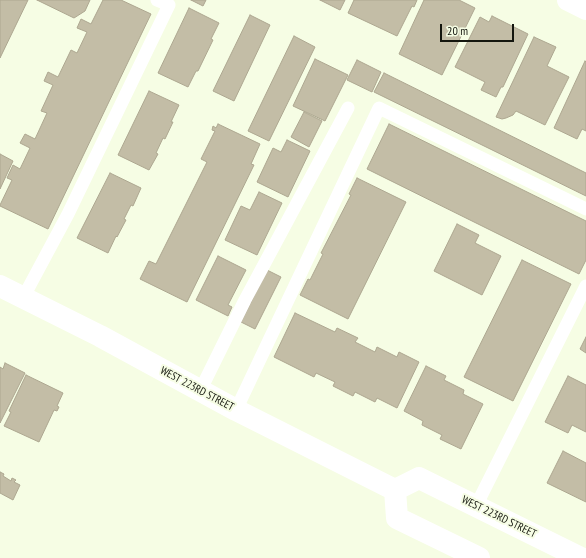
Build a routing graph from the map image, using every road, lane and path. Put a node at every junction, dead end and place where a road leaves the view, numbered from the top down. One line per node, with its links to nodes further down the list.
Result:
1 (158, 0): 8 (lane)
2 (568, 0): 3 (main road)
3 (586, 9)
4 (348, 108): 9 (lane)
5 (586, 209): 10 (lane)
6 (0, 286): 8 (main road, WEST 223RD STREET)
7 (586, 286): 12 (lane)
8 (23, 298): 9 (main road, WEST 223RD STREET)
9 (200, 391): 10 (main road, WEST 223RD STREET)
10 (236, 410): 11 (main road, WEST 223RD STREET)
11 (395, 490): 12 (main road, WEST 223RD STREET); 13 (main road)
12 (476, 506): 14 (main road, WEST 223RD STREET)
13 (479, 558)
14 (581, 558)

